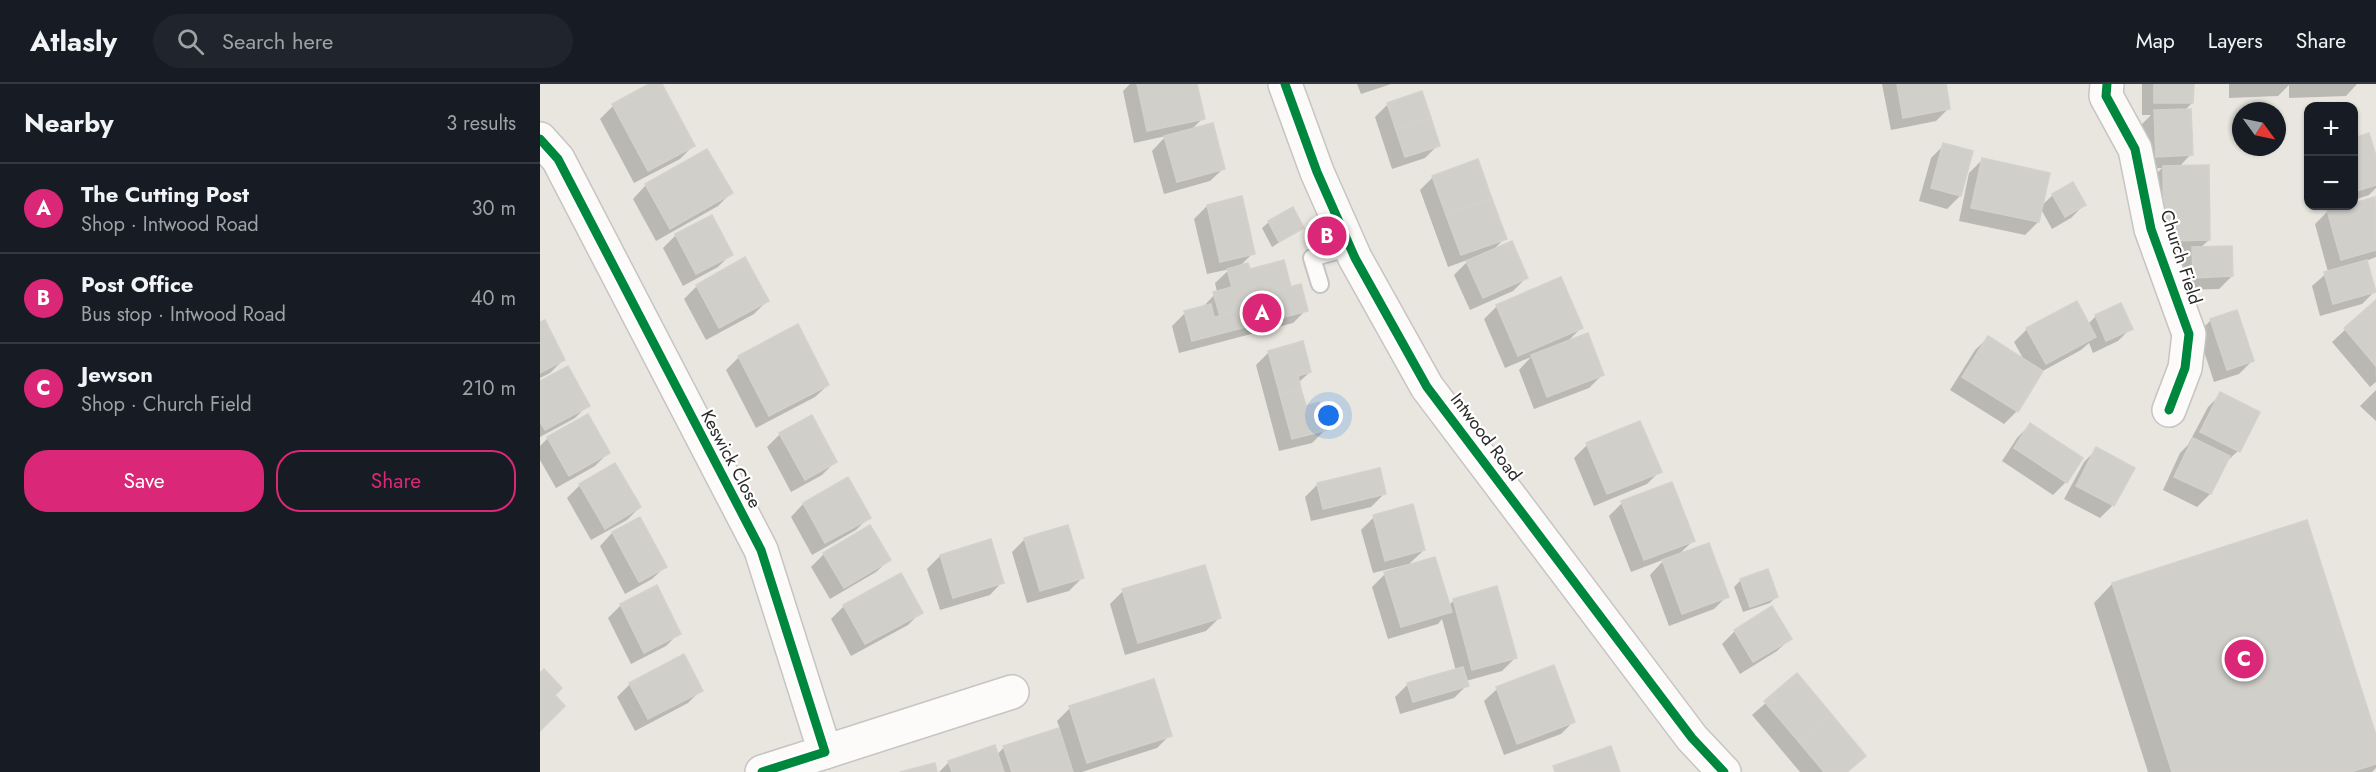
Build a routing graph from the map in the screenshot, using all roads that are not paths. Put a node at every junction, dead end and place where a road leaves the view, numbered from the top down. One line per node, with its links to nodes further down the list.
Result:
1 (1285, 84): 4 (street, Intwood Road)
2 (2106, 84): 6 (street, Church Field)
3 (540, 139): 8 (street, Keswick Close)
4 (1350, 247): 5 (lane); 10 (street, Intwood Road)
5 (1320, 284)
6 (2169, 410)
7 (1012, 692): 8 (street)
8 (825, 752): 9 (street)
9 (762, 772)
10 (1724, 772)

